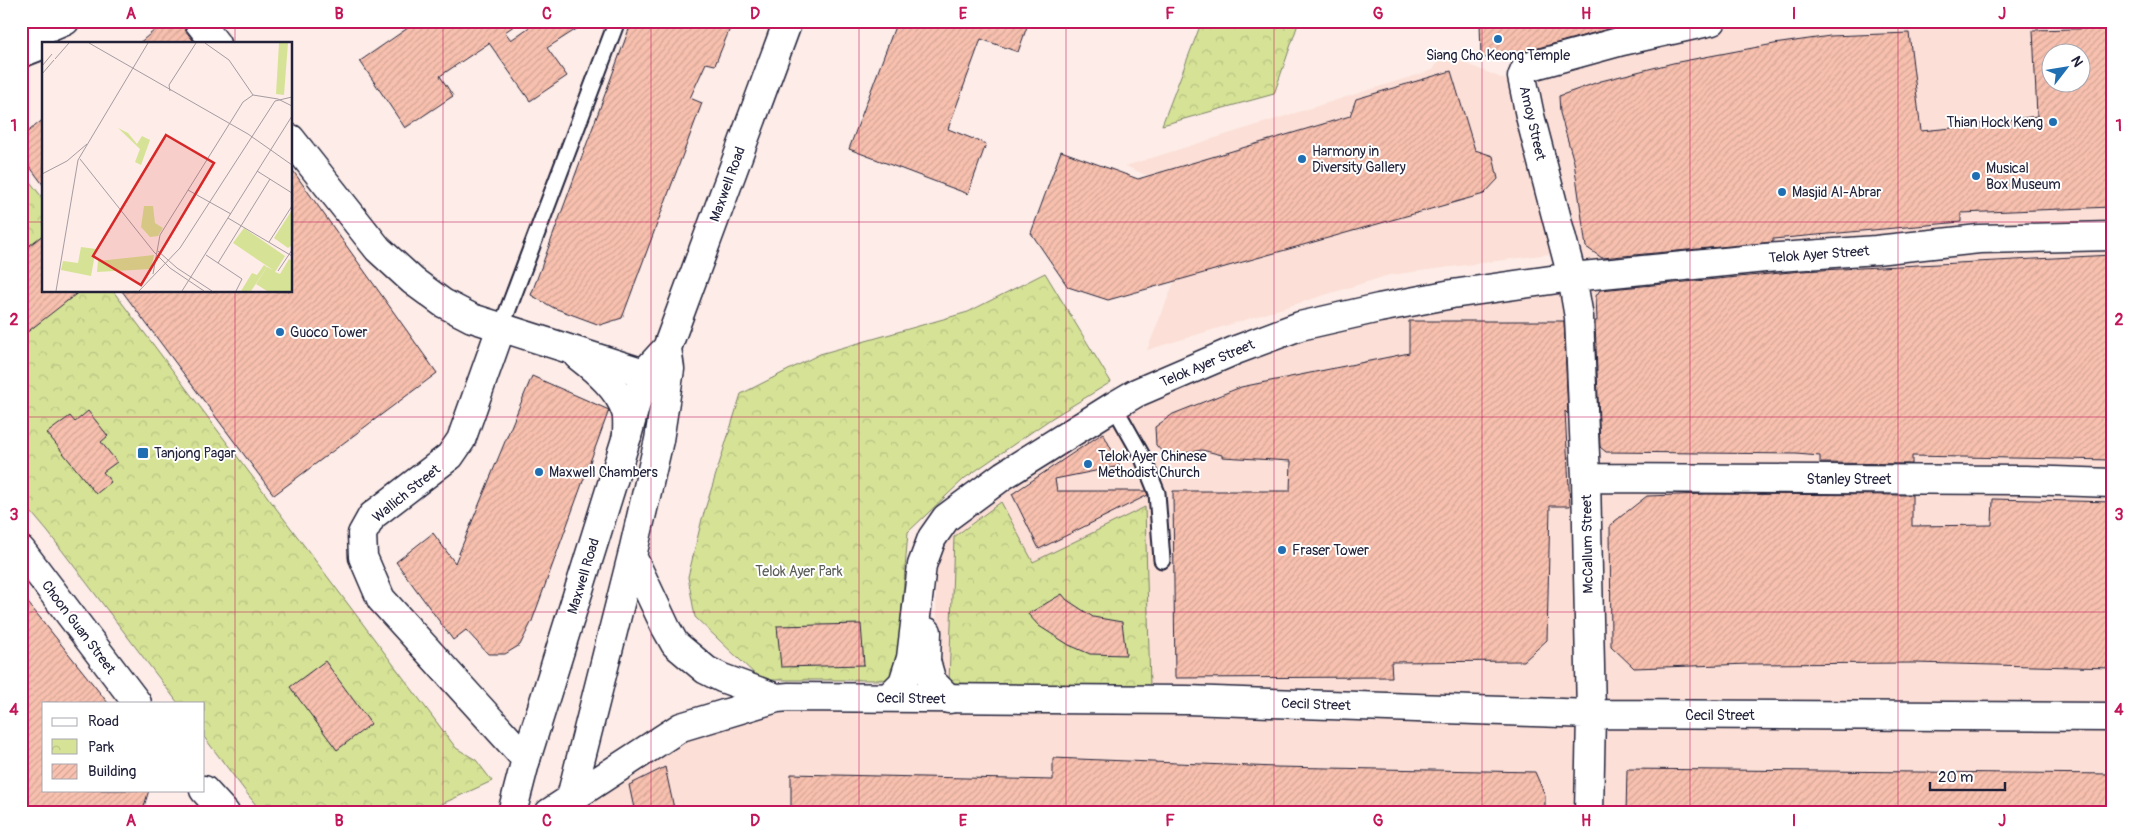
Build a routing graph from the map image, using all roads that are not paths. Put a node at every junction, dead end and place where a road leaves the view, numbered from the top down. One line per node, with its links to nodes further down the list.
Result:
1 (198, 21): 7 (street)
2 (617, 21): 13 (lane)
3 (788, 21): 15 (street, Maxwell Road)
4 (1712, 21): 12 (street, Amoy Street)
5 (53, 36): 6 (street)
6 (21, 40)
7 (214, 42)
8 (42, 44): 9 (lane)
9 (21, 60)
10 (292, 140): 13 (street)
11 (2112, 236): 12 (street, Telok Ayer Street)
12 (1569, 267): 17 (street, Telok Ayer Street); 19 (street, McCallum Street)
13 (502, 328): 14 (street); 31 (street, Wallich Street)
14 (573, 352): 16 (street); 18 (street)
15 (669, 358): 16 (street, Maxwell Road); 23 (street, Maxwell Road)
16 (644, 373): 18 (street, Maxwell Road)
17 (1114, 406): 21 (street, Telok Ayer Street); 24 (lane)
18 (627, 436): 31 (street, Maxwell Road)
19 (1586, 478): 20 (street, Stanley Street); 29 (street, McCallum Street)
20 (2112, 483)
21 (932, 538): 25 (street, Telok Ayer Street); 27 (street)
22 (21, 550): 28 (street, Choon Guan Street)
23 (632, 556): 26 (street); 33 (street, Maxwell Road)
24 (1162, 560)
25 (889, 697): 26 (street, Cecil Street); 27 (street, Cecil Street)
26 (777, 698): 33 (street, Cecil Street)
27 (949, 698): 29 (street, Cecil Street)
28 (136, 702)
29 (1591, 714): 30 (street, Cecil Street); 36 (street, McCallum Street)
30 (2112, 717)
31 (526, 760): 35 (street, Maxwell Road)
32 (205, 791): 34 (street)
33 (562, 808)
34 (225, 813)
35 (512, 813)
36 (1589, 813)

